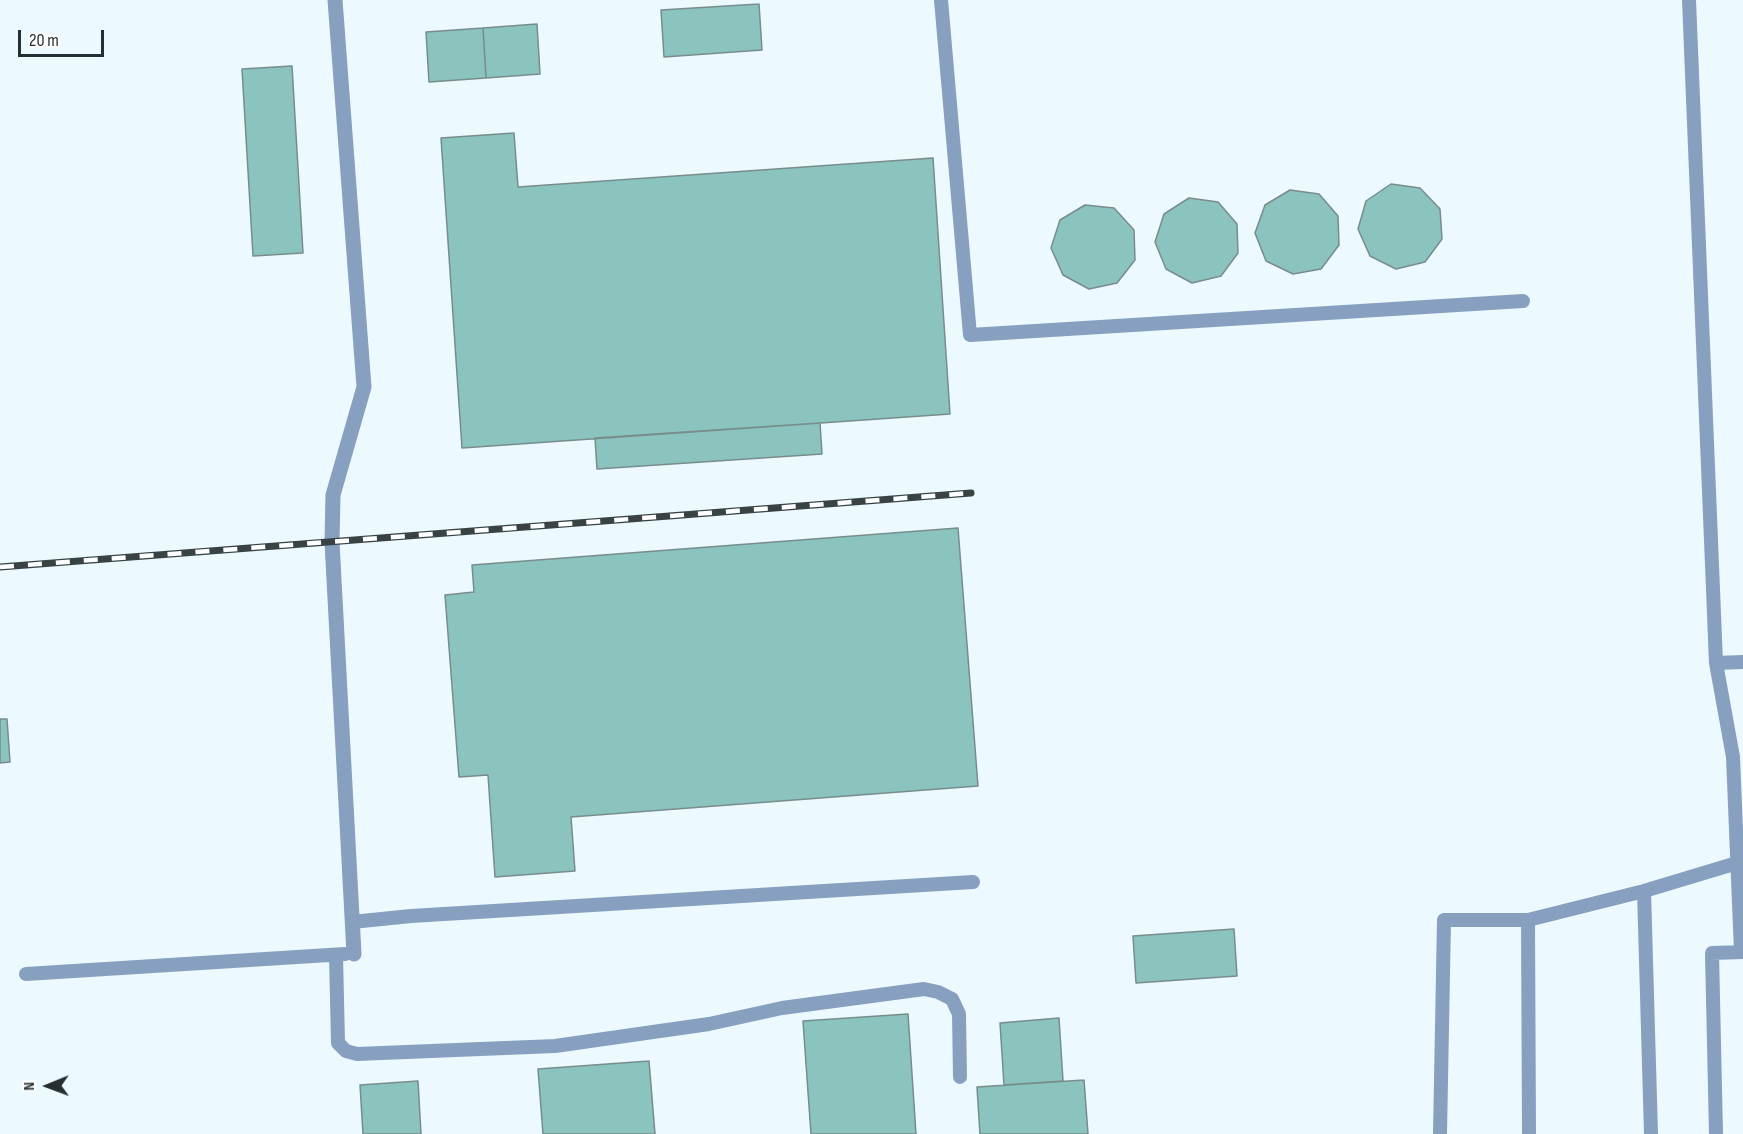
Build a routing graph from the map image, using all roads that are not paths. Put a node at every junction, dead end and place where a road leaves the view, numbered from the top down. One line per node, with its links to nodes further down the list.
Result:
1 (335, 0): 11 (street)
2 (941, 0): 4 (lane)
3 (1689, 0): 6 (lane)
4 (1523, 301)
5 (1743, 662): 6 (lane)
6 (1716, 663): 7 (lane)
7 (1737, 863): 9 (lane); 12 (lane)
8 (972, 882): 11 (lane)
9 (1644, 891): 10 (lane); 19 (lane)
10 (1528, 920): 17 (lane); 18 (lane)
11 (352, 922): 13 (street)
12 (1742, 952): 20 (lane)
13 (354, 954): 14 (lane)
14 (336, 955): 15 (lane); 16 (lane)
15 (26, 974)
16 (960, 1077)
17 (1440, 1134)
18 (1529, 1134)
19 (1651, 1134)
20 (1716, 1134)

